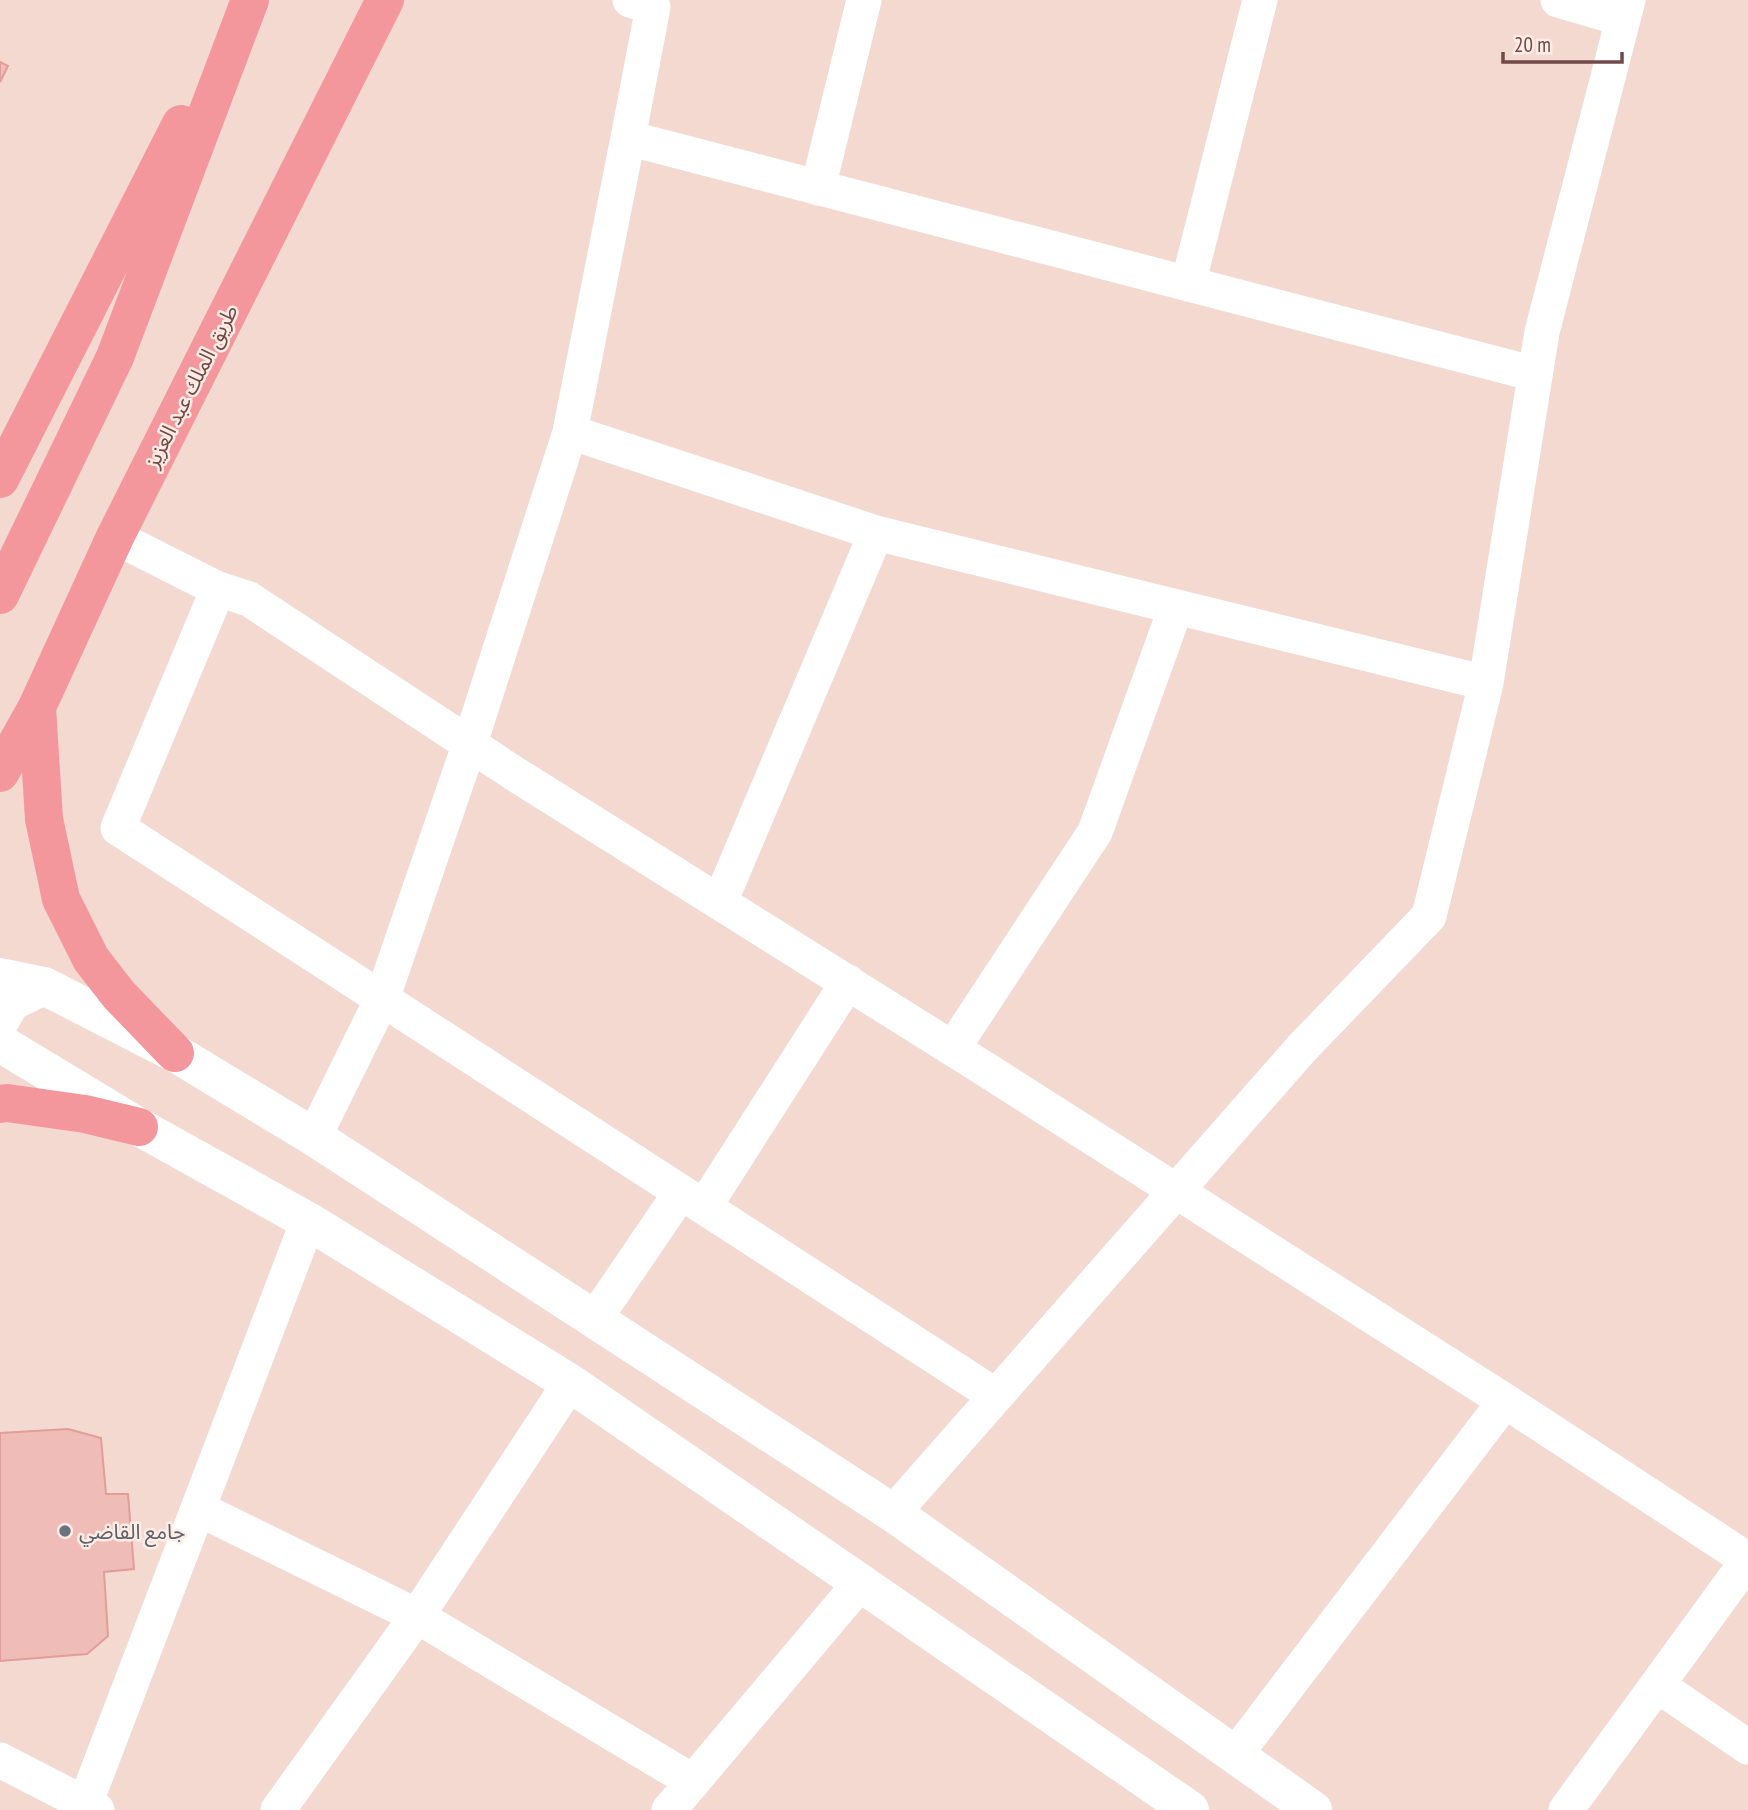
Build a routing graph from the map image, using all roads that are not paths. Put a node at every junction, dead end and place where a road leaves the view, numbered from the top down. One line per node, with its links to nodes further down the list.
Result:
1 (244, 0): 14 (highway)
2 (250, 0): 18 (highway)
3 (386, 0): 16 (highway, طريق الملك عبد العزيز)
4 (630, 0): 9 (street)
5 (864, 0): 10 (street)
6 (1259, 0): 11 (street)
7 (1558, 0): 8 (street)
8 (1625, 9): 12 (street)
9 (628, 138): 10 (street); 13 (street)
10 (818, 188): 11 (street)
11 (1188, 284): 12 (street)
12 (1535, 374): 20 (street)
13 (570, 432): 15 (street); 22 (street)
14 (0, 479)
15 (876, 533): 19 (street); 24 (street)
16 (115, 537): 17 (street); 21 (highway, طريق الملك عبد العزيز)
17 (218, 589): 22 (street); 28 (street)
18 (0, 596)
19 (1176, 607): 20 (street); 31 (street)
20 (1486, 683): 36 (street)
21 (37, 707): 23 (highway, طريق الملك عبد العزيز); 32 (highway)
22 (470, 743): 24 (street); 28 (street)
23 (0, 773)
24 (720, 902): 26 (street)
25 (0, 977): 27 (street)
26 (848, 982): 31 (street); 37 (street)
27 (44, 986): 29 (street); 32 (street)
28 (382, 999): 35 (street); 37 (street)
29 (0, 1021)
30 (0, 1043): 34 (street)
31 (953, 1048): 36 (street)
32 (175, 1053): 35 (street)
33 (0, 1104): 34 (highway)
34 (139, 1127): 38 (street)
35 (314, 1137): 39 (street)
36 (1176, 1191): 41 (street); 42 (street)
37 (692, 1200): 39 (street); 41 (street)
38 (308, 1221): 40 (street); 43 (street)
39 (594, 1320): 44 (street)
40 (570, 1383): 46 (street); 47 (street)
41 (996, 1396): 44 (street)
42 (1505, 1401): 45 (street); 50 (street)
43 (199, 1509): 47 (street); 53 (street)
44 (893, 1513): 50 (street)
45 (1748, 1560): 48 (street)
46 (862, 1582): 52 (street); 54 (street)
47 (417, 1616): 52 (street); 55 (street)
48 (1657, 1685): 49 (street); 58 (street)
49 (1748, 1747)
50 (1235, 1755): 57 (street)
51 (0, 1760): 53 (street)
52 (692, 1782): 56 (street)
53 (91, 1807)
54 (1186, 1809)
55 (278, 1810)
56 (669, 1810)
57 (1313, 1810)
58 (1566, 1810)

